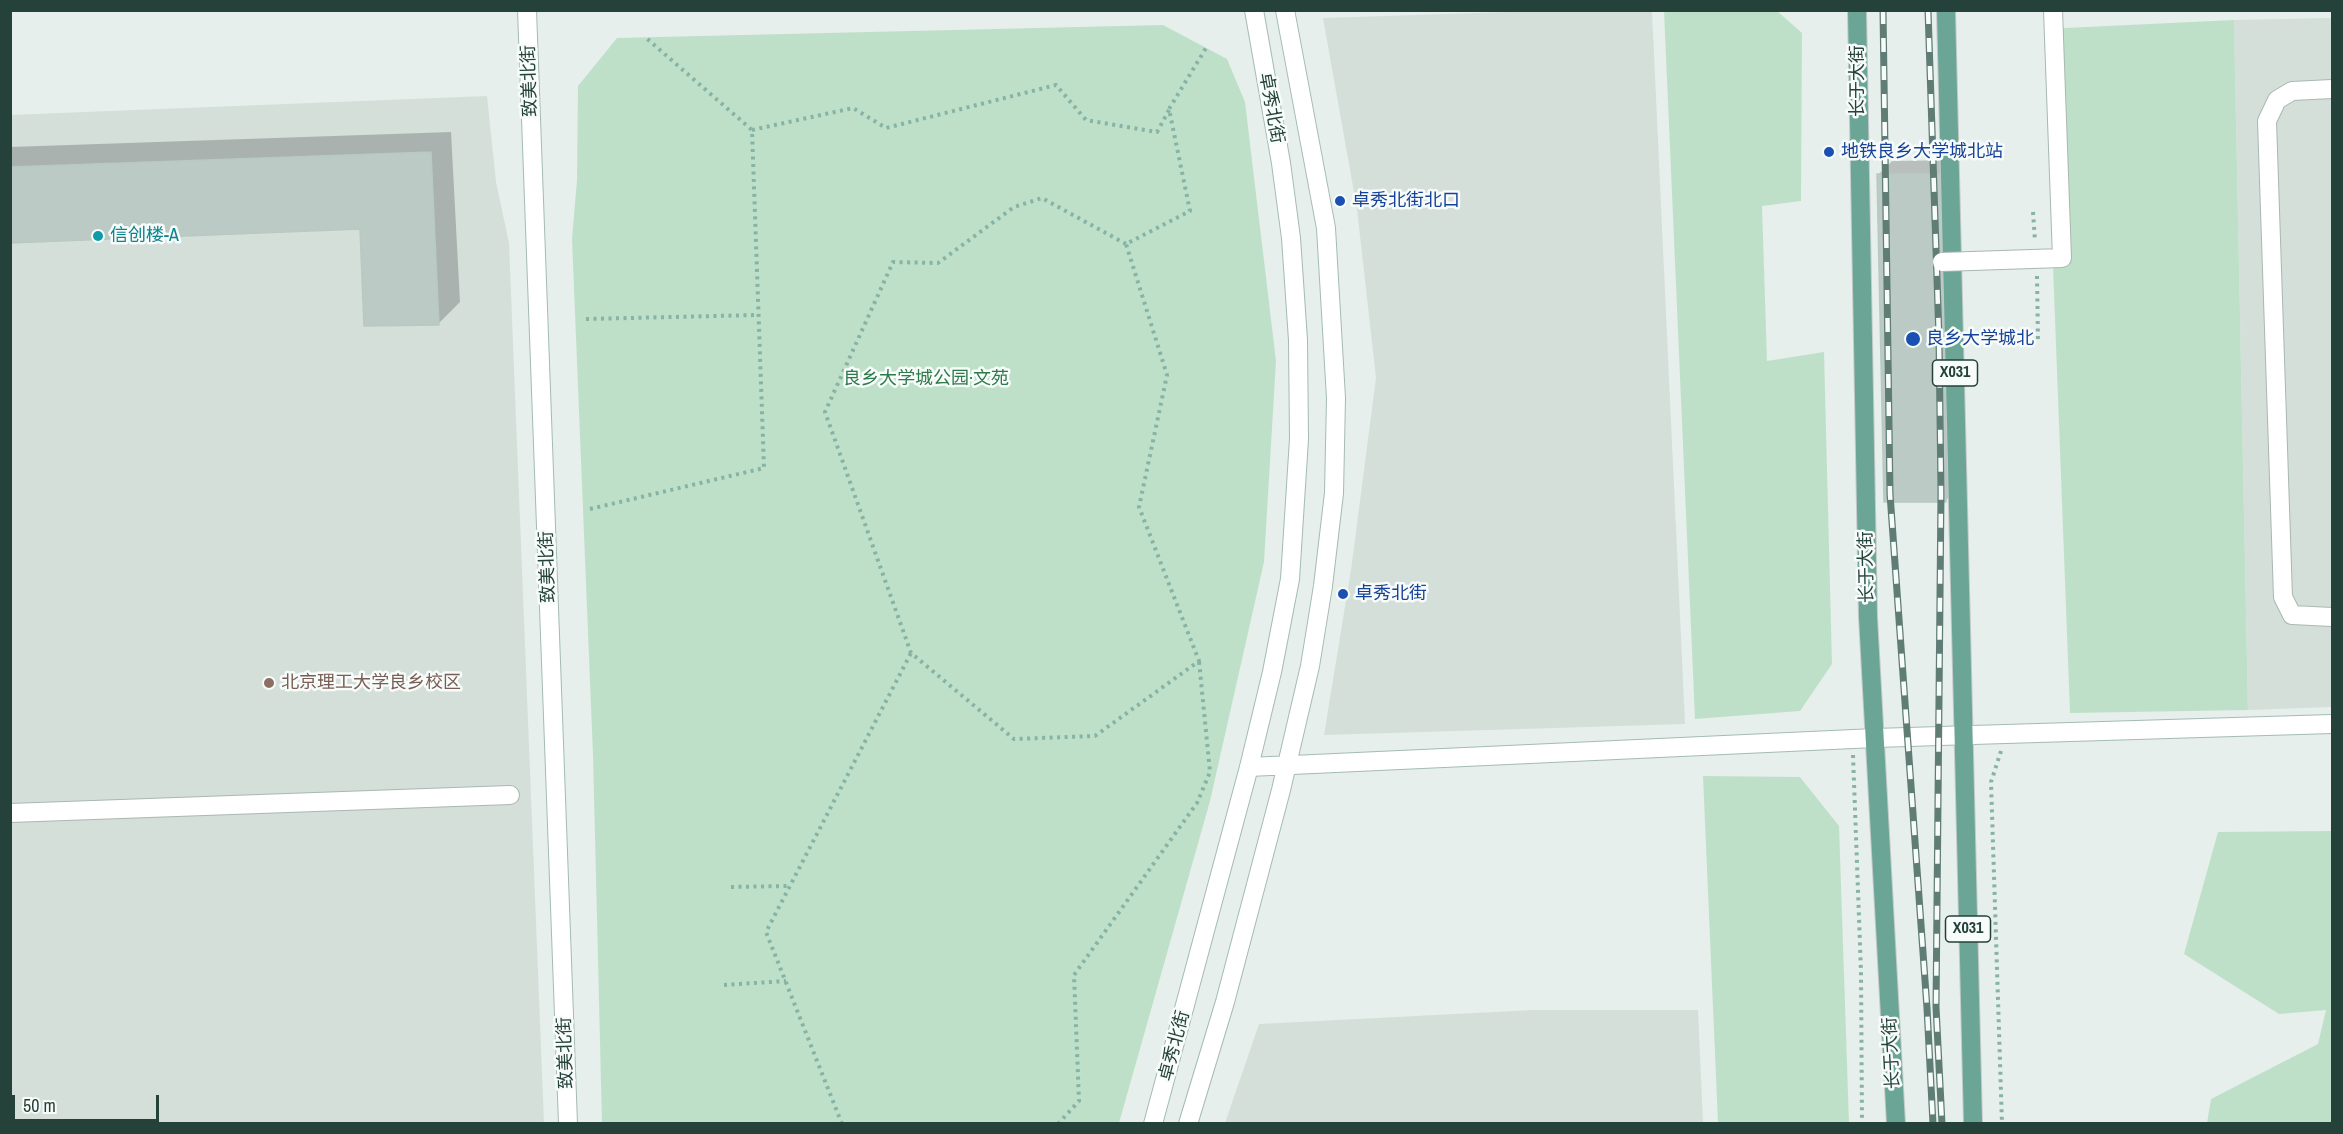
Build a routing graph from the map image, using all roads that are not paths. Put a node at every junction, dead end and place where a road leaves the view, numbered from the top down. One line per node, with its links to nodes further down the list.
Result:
1 (528, 10): 17 (street, 致美北街)
2 (1254, 10): 14 (street, 卓秀北街)
3 (1285, 10): 13 (street)
4 (1857, 10): 12 (main road, 长于大街)
5 (1946, 10): 11 (main road, X031)
6 (2053, 10): 8 (street, bridge)
7 (2332, 89): 9 (street)
8 (1942, 262)
9 (2332, 617)
10 (2332, 724): 11 (street)
11 (1964, 735): 12 (street); 21 (main road, X031)
12 (1875, 738): 13 (street); 20 (main road, 长于大街)
13 (1287, 765): 14 (street); 19 (street)
14 (1249, 767): 18 (street, 卓秀北街)
15 (510, 795): 16 (street)
16 (10, 813)
17 (568, 1124)
18 (1154, 1124)
19 (1188, 1124)
20 (1896, 1124)
21 (1973, 1124)

